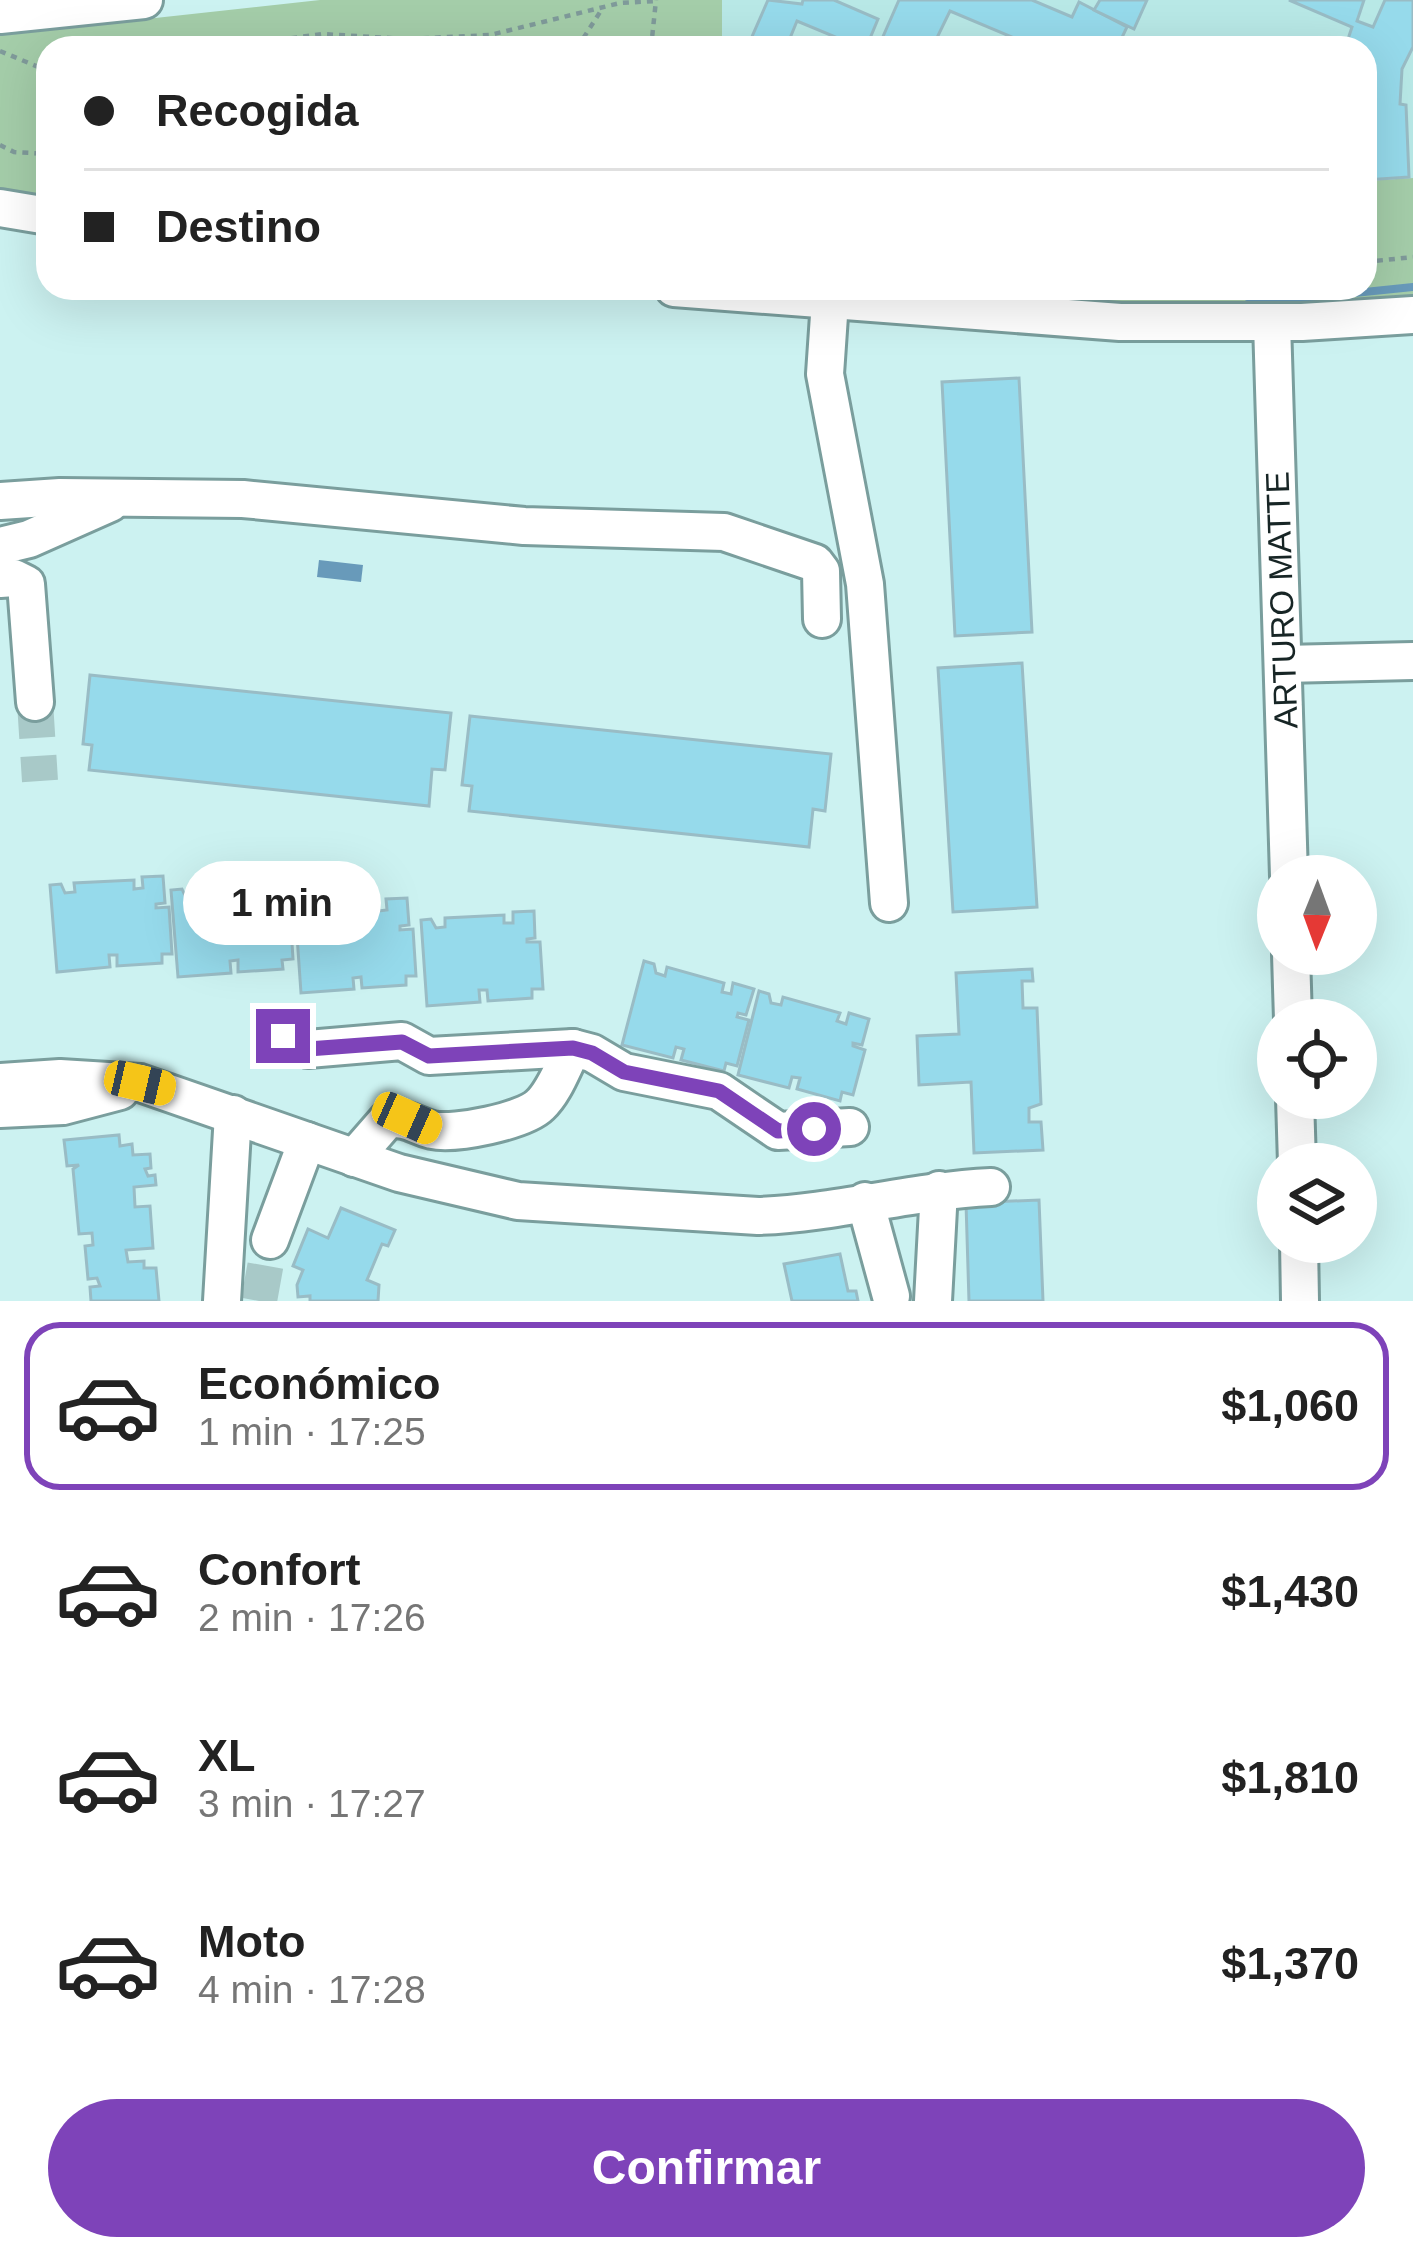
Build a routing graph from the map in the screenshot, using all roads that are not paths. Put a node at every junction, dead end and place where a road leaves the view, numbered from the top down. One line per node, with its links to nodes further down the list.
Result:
1 (144, 0): 2 (street)
2 (0, 15)
3 (0, 208): 4 (street)
4 (36, 214)
5 (817, 300): 6 (street)
6 (841, 302): 7 (street); 20 (street)
7 (1013, 302): 9 (street)
8 (1413, 314): 9 (street)
9 (1272, 323): 17 (street, ARTURO MATTE)
10 (124, 497): 11 (street); 12 (street); 14 (street)
11 (0, 501)
12 (0, 546)
13 (0, 579): 15 (street)
14 (822, 619)
15 (14, 621): 18 (street)
16 (1413, 662): 17 (street)
17 (1284, 664): 19 (street, ARTURO MATTE)
18 (35, 702)
19 (1289, 855)
20 (889, 903)
21 (283, 1036): 22 (street)
22 (573, 1048): 27 (street); 29 (street)
23 (0, 1082): 24 (street)
24 (140, 1083): 25 (street); 26 (street)
25 (0, 1109)
26 (233, 1114): 28 (street); 36 (street)
27 (850, 1127)
28 (307, 1141): 29 (street); 33 (street)
29 (354, 1159): 32 (street)
30 (991, 1187): 31 (street)
31 (939, 1190): 32 (street); 37 (street)
32 (865, 1201): 35 (street)
33 (270, 1240)
34 (1299, 1263): 38 (street)
35 (891, 1296)
36 (222, 1301)
37 (933, 1301)
38 (1300, 1301)

